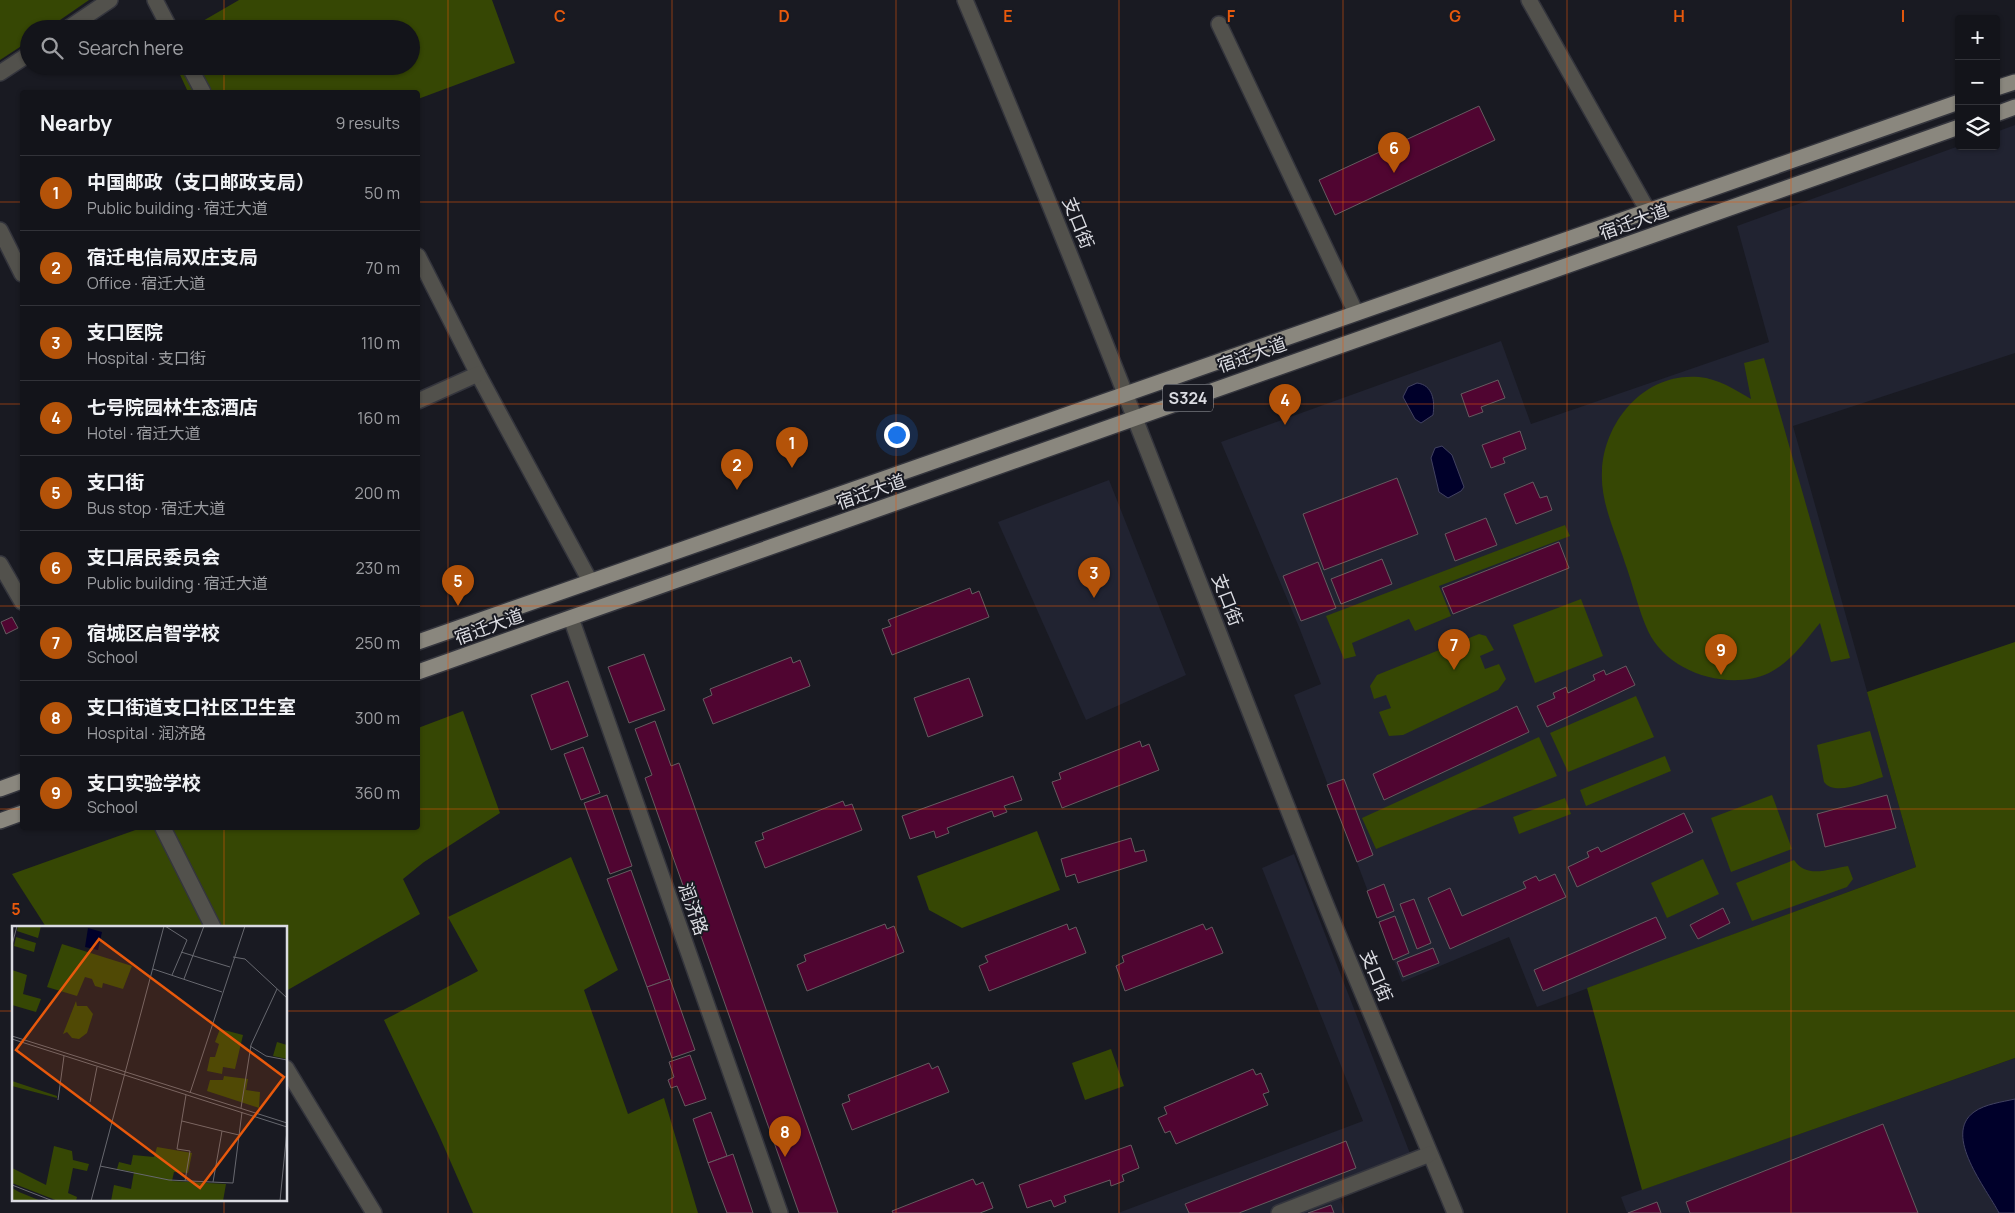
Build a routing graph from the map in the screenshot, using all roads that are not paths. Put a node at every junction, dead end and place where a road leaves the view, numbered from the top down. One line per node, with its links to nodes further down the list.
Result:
1 (110, 0): 5 (street)
2 (155, 0): 6 (street)
3 (965, 0): 24 (street, 支口街)
4 (1528, 0): 18 (street)
5 (80, 20)
6 (165, 20)
7 (1218, 24): 22 (street)
8 (20, 60): 9 (street)
9 (0, 73)
10 (194, 75): 13 (street)
11 (2015, 82): 12 (main road)
12 (2000, 87)
13 (202, 90)
14 (1955, 103): 18 (main road, 宿迁大道 / S324)
15 (2015, 107): 16 (main road)
16 (2000, 113)
17 (1955, 128): 26 (main road, 宿迁大道 / S324)
18 (1648, 211): 22 (main road, 宿迁大道 / S324)
19 (0, 230): 21 (street)
20 (420, 260): 23 (street)
21 (20, 270)
22 (1356, 313): 24 (main road, 宿迁大道 / S324)
23 (478, 374): 25 (street); 29 (street)
24 (1126, 394): 26 (street, 支口街); 29 (main road, 宿迁大道 / S324)
25 (420, 400)
26 (1136, 418): 31 (main road, 宿迁大道 / S324); 41 (street, 支口街)
27 (0, 564): 28 (street)
28 (16, 577): 30 (street)
29 (590, 581): 32 (main road, 宿迁大道 / S324)
30 (20, 594)
31 (571, 618): 33 (main road, 宿迁大道 / S324); 43 (street, 润济路)
32 (420, 641)
33 (420, 671)
34 (20, 782): 35 (main road)
35 (0, 788)
36 (20, 814): 37 (main road)
37 (0, 821)
38 (164, 830): 39 (street)
39 (212, 926)
40 (288, 1071): 42 (street)
41 (1430, 1154): 44 (street); 45 (street, 支口街)
42 (374, 1213)
43 (780, 1213)
44 (1279, 1213)
45 (1455, 1213)

